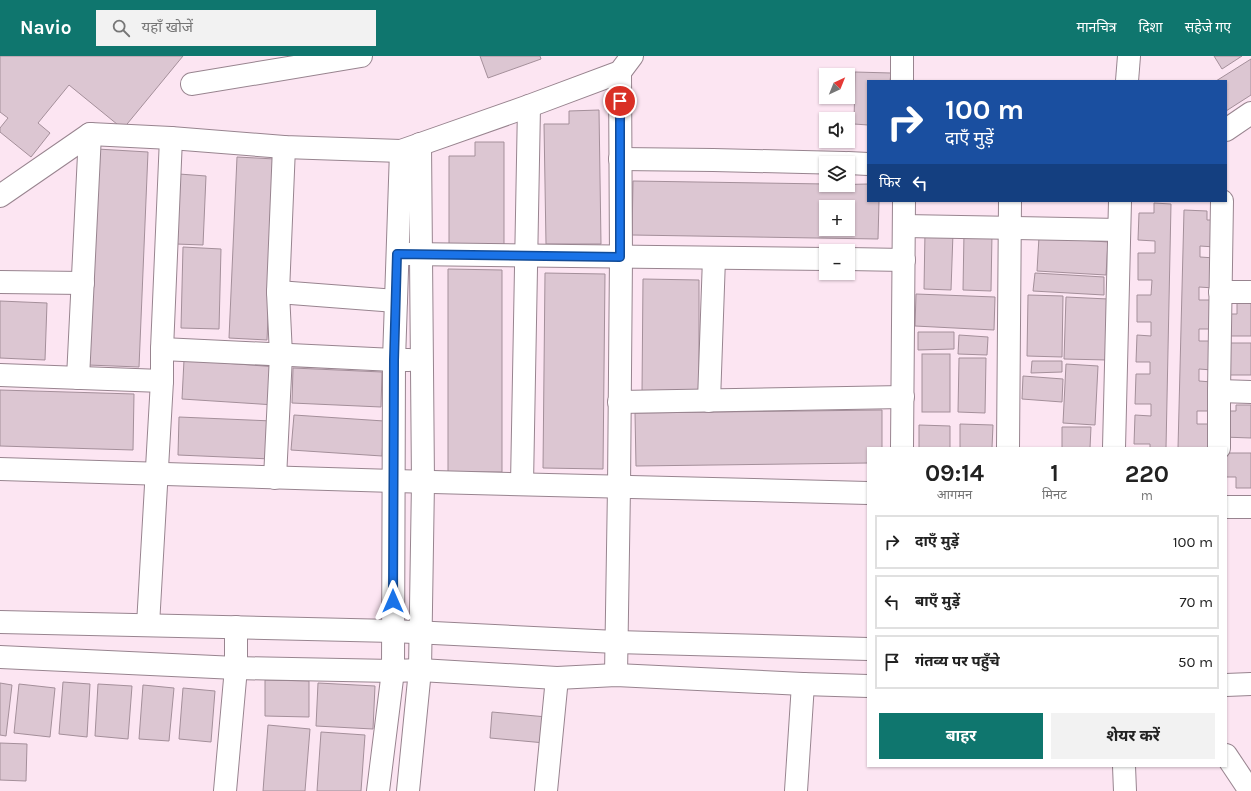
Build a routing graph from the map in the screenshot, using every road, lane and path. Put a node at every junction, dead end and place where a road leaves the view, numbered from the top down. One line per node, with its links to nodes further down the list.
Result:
1 (361, 56): 7 (street)
2 (902, 56): 5 (street)
3 (1129, 56): 6 (street)
4 (626, 64): 8 (street); 15 (street)
5 (902, 80)
6 (1127, 80)
7 (192, 84)
8 (529, 106): 14 (street); 29 (street)
9 (1251, 114): 10 (street)
10 (1227, 129)
11 (90, 134): 12 (street); 19 (street); 36 (street)
12 (171, 138): 13 (street); 41 (street)
13 (284, 147): 14 (street); 37 (street)
14 (411, 148): 27 (street); 28 (street)
15 (620, 159): 16 (street); 30 (street)
16 (819, 162)
17 (855, 163): 18 (street)
18 (867, 164)
19 (0, 196)
20 (904, 202): 24 (street)
21 (1010, 202): 25 (street)
22 (1120, 202): 26 (street)
23 (1222, 202): 38 (street)
24 (904, 226): 25 (street); 34 (street)
25 (1010, 228): 26 (street); 54 (street)
26 (1119, 230): 55 (street)
27 (397, 254): 28 (street); 40 (street)
28 (421, 254): 29 (street); 44 (street)
29 (526, 256): 30 (street); 62 (street)
30 (620, 257): 31 (street); 52 (street)
31 (714, 258): 32 (street); 51 (street)
32 (819, 259)
33 (855, 259): 34 (street)
34 (904, 260): 50 (street)
35 (0, 282): 36 (street)
36 (82, 283): 46 (street)
37 (278, 292): 40 (street); 42 (street)
38 (1220, 292): 39 (street); 48 (street)
39 (1251, 292)
40 (396, 301): 43 (street)
41 (162, 349): 42 (street); 47 (street)
42 (281, 354): 43 (street); 59 (street)
43 (394, 360): 44 (street); 60 (street)
44 (422, 360): 61 (street)
45 (0, 375): 46 (street)
46 (78, 378): 47 (street)
47 (162, 381): 58 (street)
48 (1219, 391): 49 (street); 56 (street)
49 (1251, 392)
50 (903, 397): 51 (street); 53 (street)
51 (709, 401): 52 (street)
52 (619, 402): 63 (street)
53 (902, 447)
54 (1008, 447)
55 (1114, 447)
56 (1219, 447)
57 (0, 469): 58 (street)
58 (157, 474): 59 (street); 68 (street)
59 (275, 478): 60 (street)
60 (394, 481): 61 (street); 70 (street)
61 (423, 482): 62 (street); 71 (street)
62 (522, 484): 63 (street)
63 (619, 487): 64 (street); 72 (street)
64 (867, 493)
65 (1227, 507): 66 (street)
66 (1251, 507)
67 (0, 622): 68 (street)
68 (148, 625): 69 (street)
69 (236, 627): 70 (street); 75 (street)
70 (393, 631): 71 (street); 77 (street)
71 (420, 632): 72 (street); 76 (street)
72 (616, 642): 73 (street); 78 (street)
73 (867, 649)
74 (0, 657): 75 (street)
75 (236, 668): 77 (street); 86 (street)
76 (420, 670): 77 (street); 79 (street); 88 (street)
77 (393, 671): 87 (street)
78 (616, 675): 79 (street); 80 (street)
79 (557, 678): 89 (street)
80 (803, 684): 83 (street); 90 (street)
81 (1251, 684): 82 (street)
82 (1227, 685)
83 (867, 686)
84 (1227, 756): 92 (street)
85 (1124, 767): 91 (street)
86 (225, 791)
87 (378, 791)
88 (408, 791)
89 (546, 791)
90 (796, 791)
91 (1125, 791)
92 (1250, 791)

